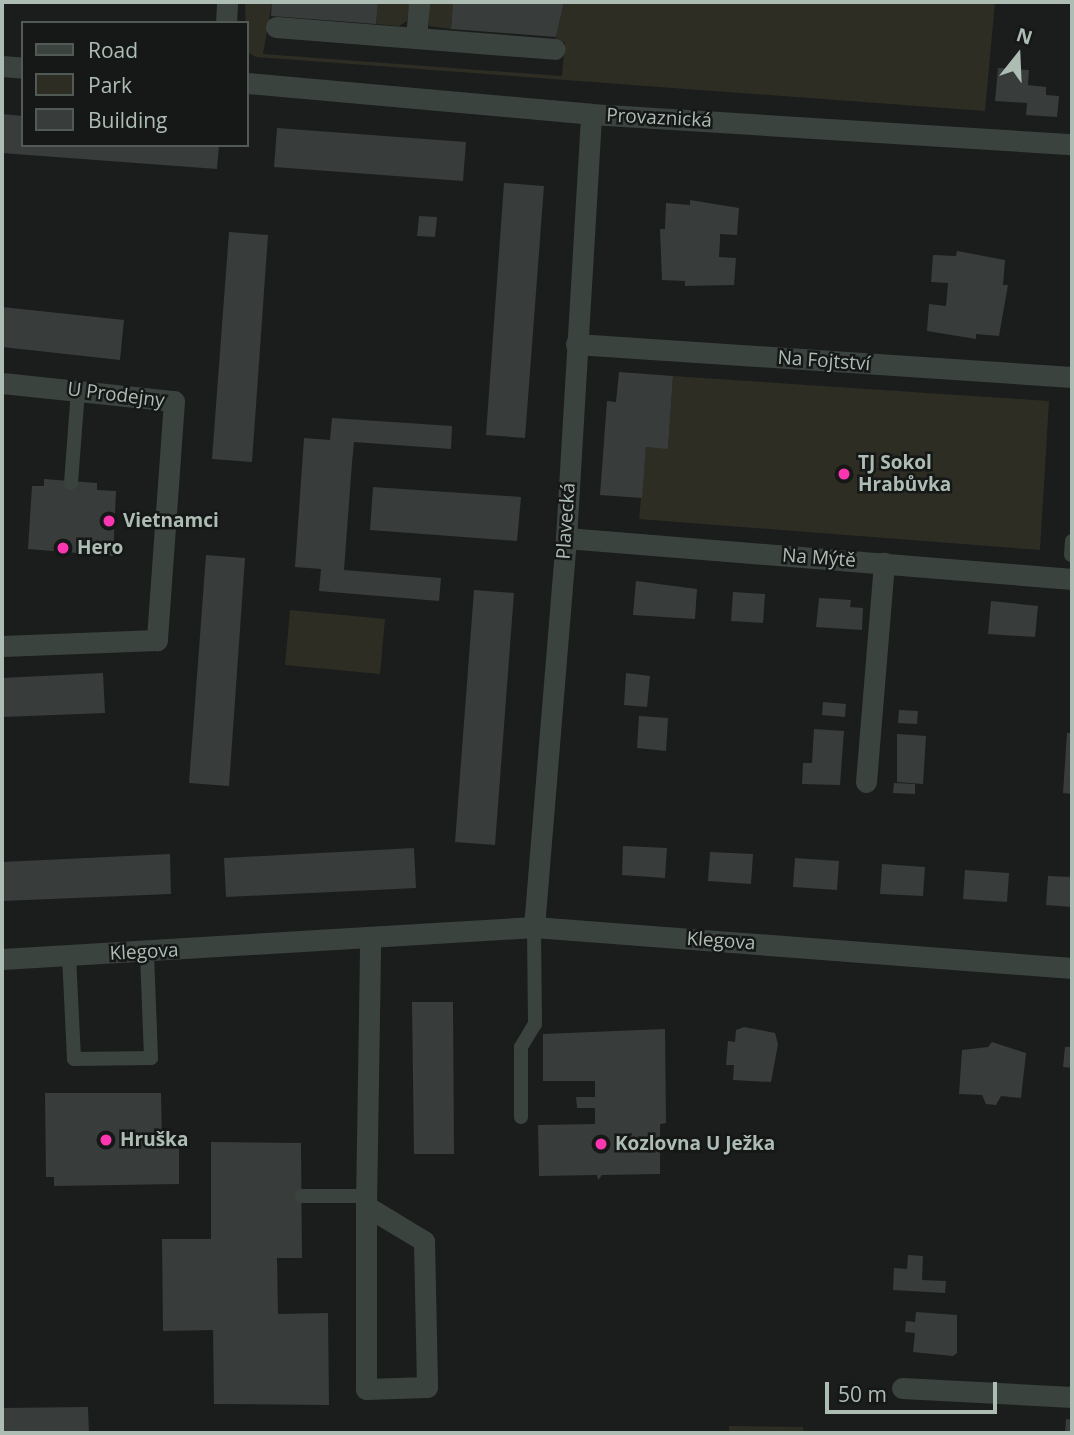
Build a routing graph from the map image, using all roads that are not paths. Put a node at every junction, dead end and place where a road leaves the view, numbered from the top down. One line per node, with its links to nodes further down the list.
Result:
1 (227, 2): 3 (street)
2 (419, 2): 5 (street)
3 (226, 21)
4 (276, 27): 5 (street)
5 (416, 38): 6 (street)
6 (555, 48)
7 (2, 66): 8 (street)
8 (21, 68)
9 (248, 83): 10 (street, Provaznická)
10 (591, 114): 11 (street, Provaznická); 12 (street, Plavecká)
11 (1072, 144)
12 (576, 344): 13 (street, Na Fojtství); 17 (street, Plavecká)
13 (1072, 377)
14 (2, 383): 15 (street, U Prodejny)
15 (78, 390): 16 (lane); 20 (street, U Prodejny)
16 (71, 483)
17 (566, 538): 18 (street, Na Mýtě); 22 (street, Plavecká)
18 (884, 563): 19 (street, Na Mýtě); 21 (street)
19 (1072, 579)
20 (2, 646)
21 (866, 782)
22 (534, 927): 23 (street, Klegova); 27 (street, Klegova); 28 (lane)
23 (370, 939): 24 (street, Klegova); 30 (street)
24 (147, 952): 25 (street, Klegova); 25 (lane)
25 (69, 956): 26 (street, Klegova)
26 (2, 958)
27 (1072, 968)
28 (521, 1118)
29 (302, 1196): 30 (lane)
30 (366, 1201): 30 (street)
31 (902, 1388): 32 (street)
32 (1072, 1397)

